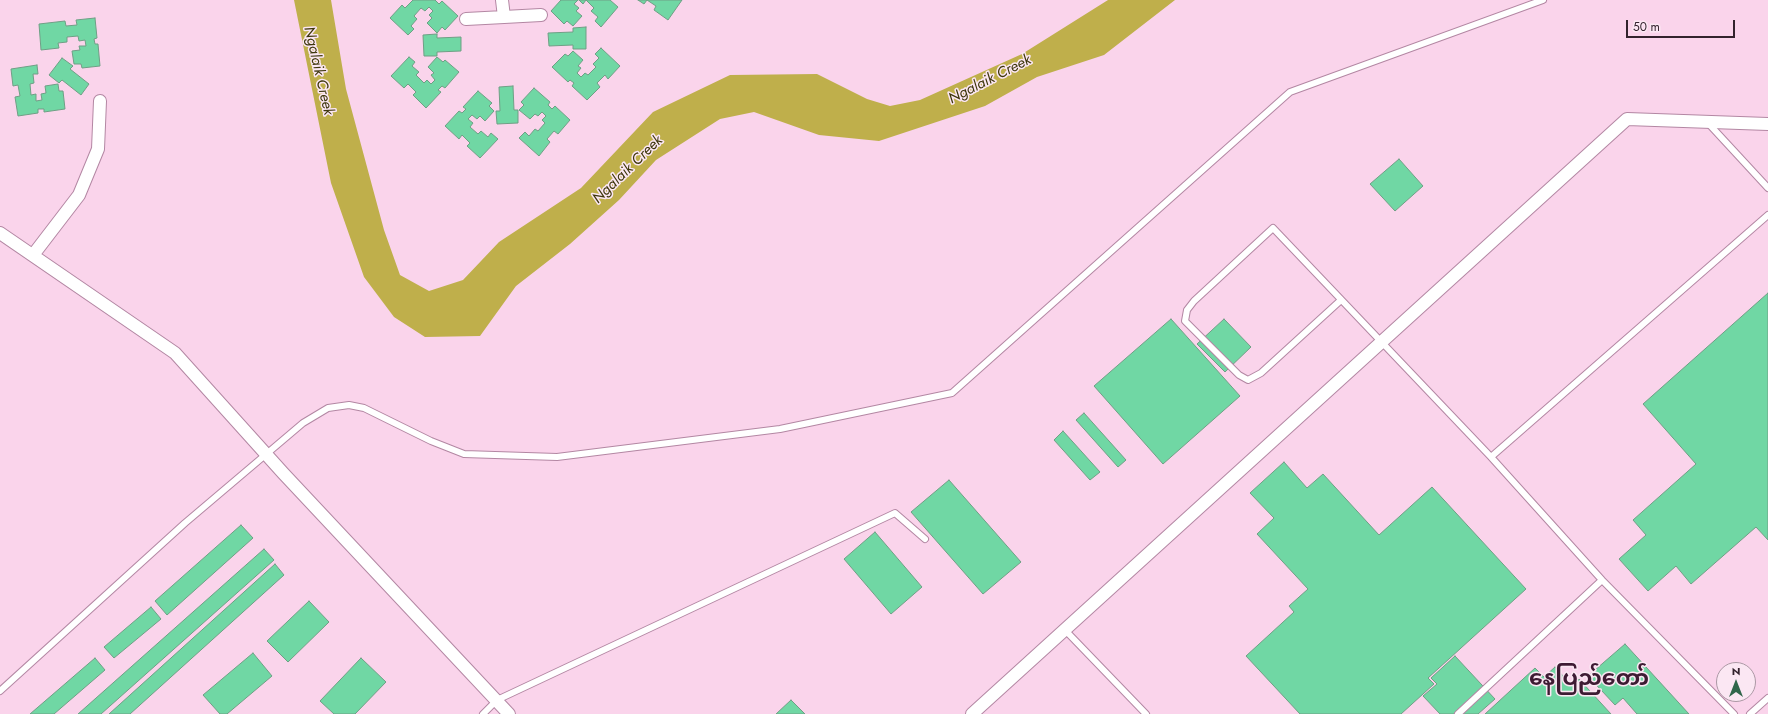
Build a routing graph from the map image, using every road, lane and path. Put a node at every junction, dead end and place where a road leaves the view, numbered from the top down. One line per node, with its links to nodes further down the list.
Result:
1 (502, 0): 4 (street)
2 (1543, 0): 15 (lane)
3 (541, 15): 4 (street)
4 (504, 17): 5 (street)
5 (466, 19)
6 (100, 101): 12 (street)
7 (1707, 122): 8 (street); 9 (lane); 14 (street)
8 (1768, 124)
9 (1768, 188)
10 (1768, 215): 16 (lane)
11 (0, 233): 12 (street)
12 (33, 255): 15 (street)
13 (1342, 300): 13 (lane); 14 (lane)
14 (1381, 343): 16 (lane); 19 (street)
15 (266, 454): 20 (lane); 22 (street)
16 (1491, 457): 18 (lane)
17 (925, 539): 22 (lane)
18 (1602, 580): 27 (lane); 28 (lane)
19 (1065, 630): 25 (street); 26 (lane)
20 (0, 691)
21 (1768, 698): 29 (lane)
22 (497, 700): 23 (lane); 24 (street)
23 (483, 714)
24 (509, 714)
25 (972, 714)
26 (1146, 714)
27 (1458, 714)
28 (1734, 714)
29 (1750, 714)

